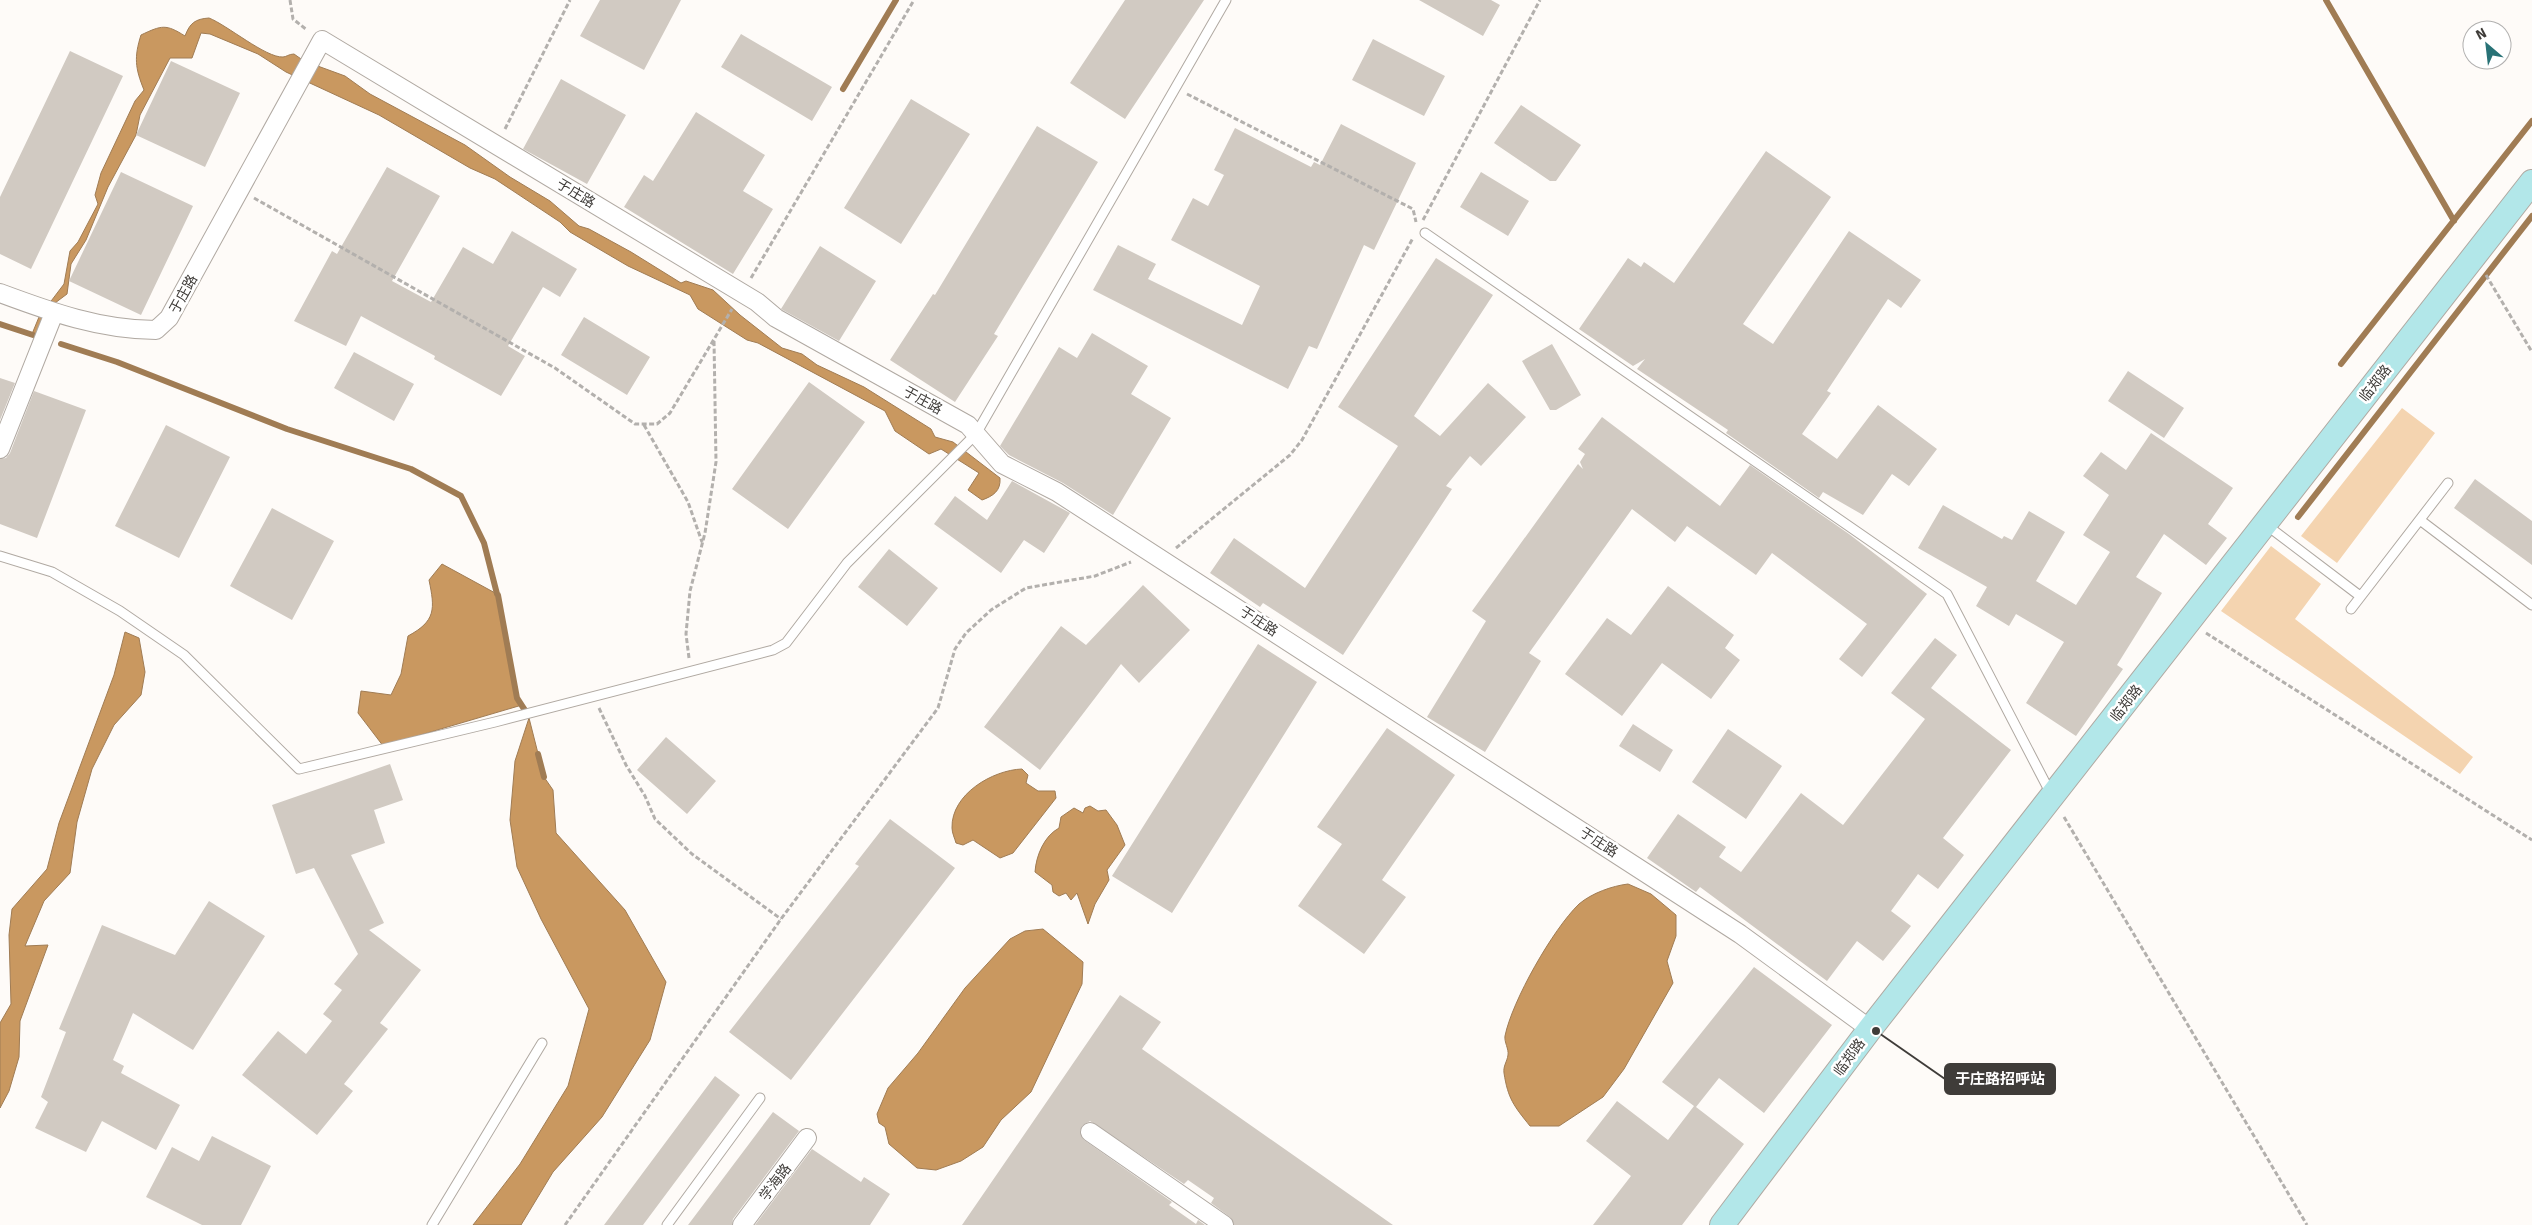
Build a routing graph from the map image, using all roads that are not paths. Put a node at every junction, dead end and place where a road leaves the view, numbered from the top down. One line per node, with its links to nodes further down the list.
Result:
1 (1226, 0): 6 (lane)
2 (2532, 182): 10 (main road, 临郑路)
3 (1422, 231): 15 (lane)
4 (0, 293): 5 (street, 于庄路)
5 (54, 313): 6 (street, 于庄路); 7 (street)
6 (976, 434): 11 (lane); 16 (street, 于庄路)
7 (0, 449)
8 (2448, 483): 9 (lane)
9 (2420, 520): 12 (lane); 13 (lane)
10 (2265, 524): 12 (lane); 15 (main road, 临郑路)
11 (0, 556)
12 (2360, 596): 14 (lane)
13 (2532, 606)
14 (2351, 609)
15 (2052, 797): 16 (main road, 临郑路)
16 (1870, 1029): 25 (main road, 临郑路)
17 (542, 1043): 21 (lane)
18 (760, 1098): 22 (lane)
19 (1090, 1132): 24 (street)
20 (807, 1138): 23 (street, 学海路)
21 (432, 1225)
22 (667, 1225)
23 (742, 1225)
24 (1224, 1225)
25 (1722, 1225)

